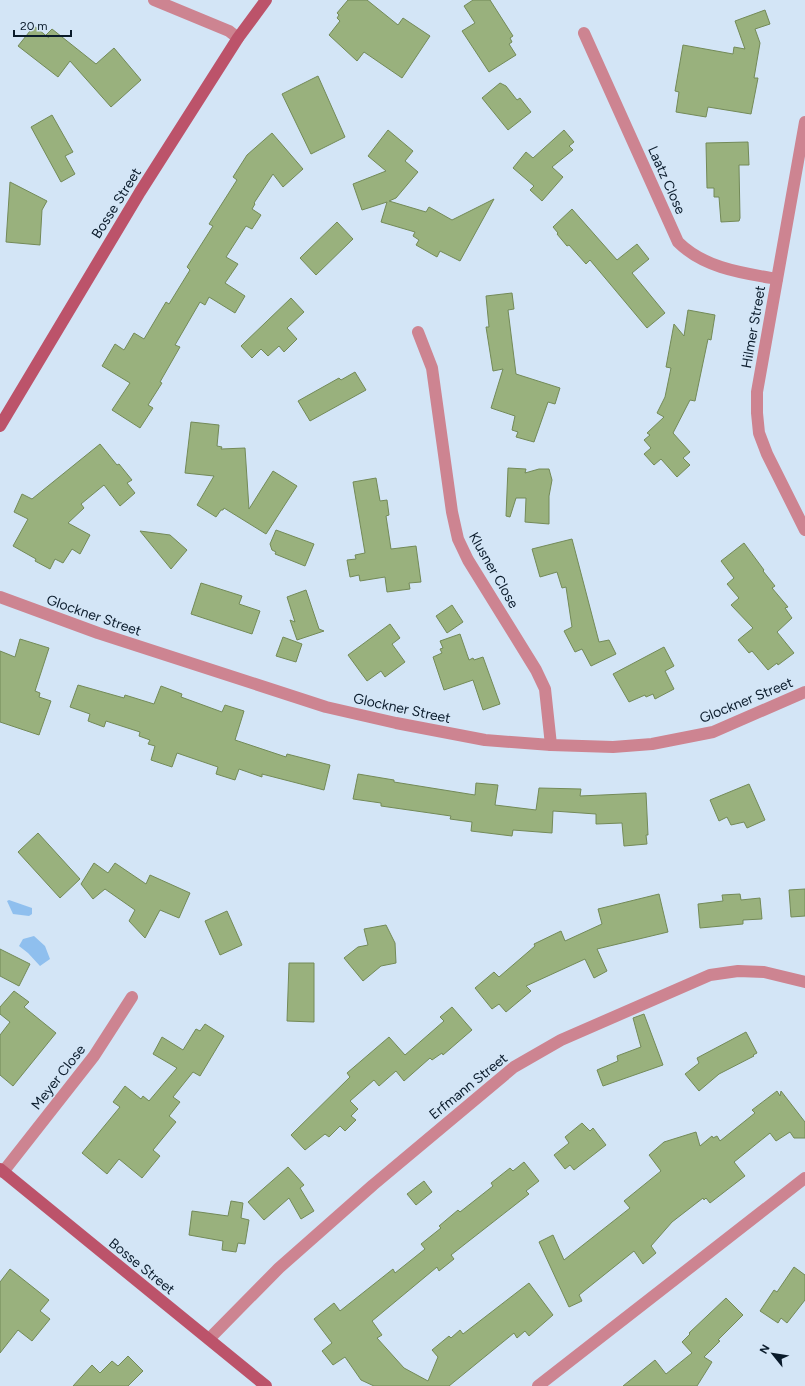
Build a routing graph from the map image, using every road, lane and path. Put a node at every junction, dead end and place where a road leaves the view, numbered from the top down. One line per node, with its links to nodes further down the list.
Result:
1 (154, 0): 4 (street)
2 (266, 0): 4 (street, Bosse Street)
3 (584, 33): 6 (street, Laatz Close)
4 (238, 38): 8 (street, Bosse Street)
5 (805, 122): 6 (street, Hilmer Street)
6 (777, 279): 9 (street, Hilmer Street)
7 (418, 332): 12 (street, Klusner Close)
8 (0, 426)
9 (805, 530)
10 (0, 597): 12 (street, Glockner Street)
11 (805, 692): 12 (street, Glockner Street)
12 (551, 745)
13 (805, 982): 17 (street, Erfmann Street)
14 (132, 997): 15 (street, Meyer Close)
15 (2, 1170): 17 (street, Bosse Street)
16 (805, 1178): 19 (street)
17 (209, 1339): 18 (street, Bosse Street)
18 (266, 1386)
19 (538, 1386)

